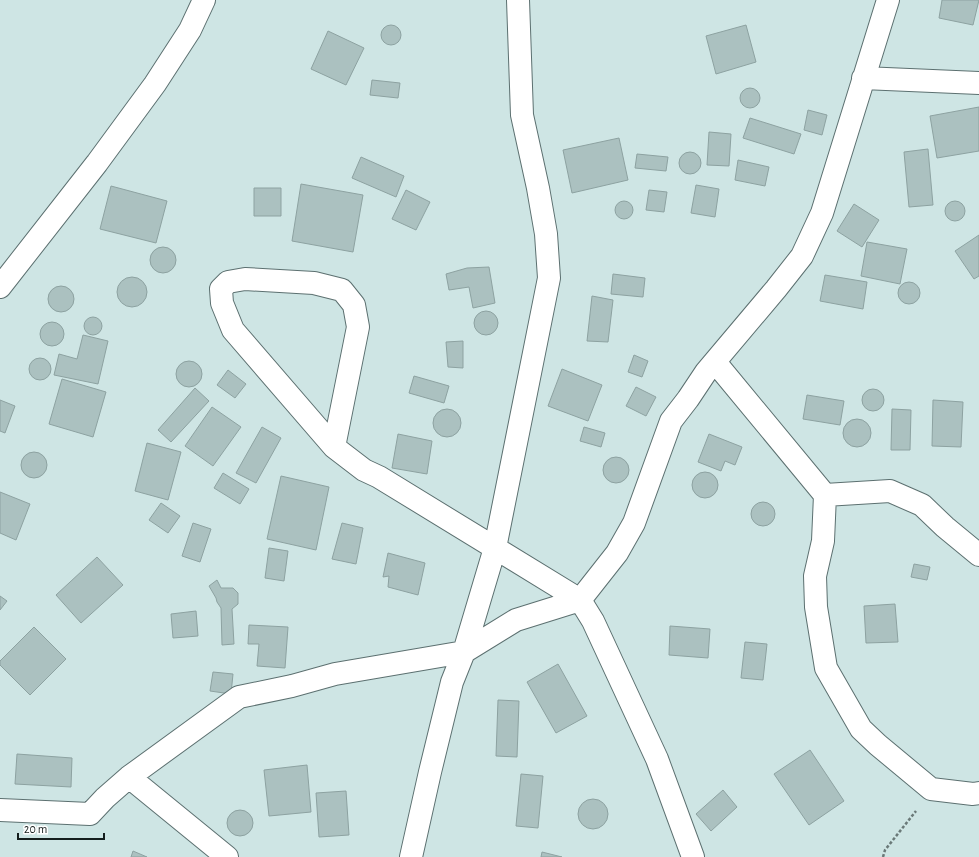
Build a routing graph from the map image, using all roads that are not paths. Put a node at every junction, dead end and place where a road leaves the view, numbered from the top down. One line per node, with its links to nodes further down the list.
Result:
1 (204, 0): 6 (street)
2 (518, 0): 10 (street)
3 (888, 0): 4 (street)
4 (863, 78): 5 (street); 7 (street)
5 (979, 83)
6 (0, 287)
7 (715, 362): 9 (street); 12 (street)
8 (334, 447): 8 (street); 10 (street)
9 (825, 495): 11 (street); 15 (street)
10 (495, 548): 12 (street); 13 (street)
11 (979, 555)
12 (580, 600): 13 (street); 19 (street)
13 (464, 652): 14 (street); 18 (street)
14 (129, 777): 16 (street); 17 (street)
15 (979, 792)
16 (0, 810)
17 (227, 857)
18 (411, 857)
19 (693, 857)

